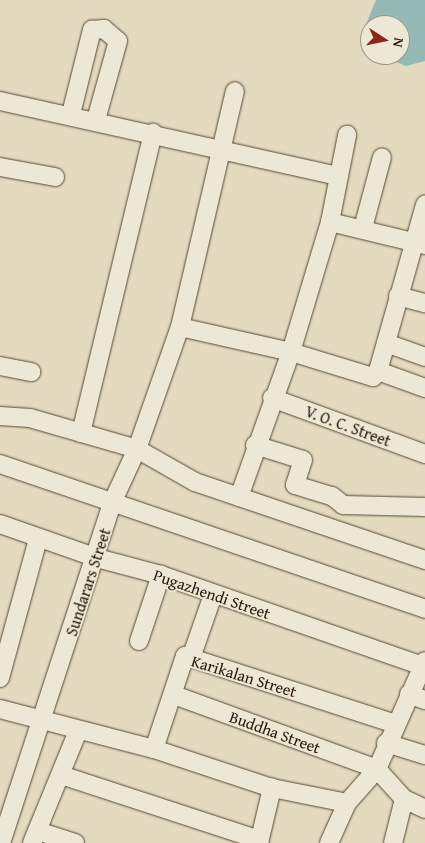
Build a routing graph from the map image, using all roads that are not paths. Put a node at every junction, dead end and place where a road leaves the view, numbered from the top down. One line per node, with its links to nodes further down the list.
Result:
1 (235, 91): 7 (street, Sundarars Street)
2 (0, 101): 3 (street)
3 (71, 114): 4 (street); 4 (street)
4 (96, 120): 5 (street)
5 (153, 133): 7 (street); 28 (street)
6 (347, 135): 10 (street)
7 (222, 148): 10 (street); 18 (street, Sundarars Street)
8 (382, 157): 14 (street)
9 (0, 167): 11 (street)
10 (337, 176): 13 (street)
11 (55, 177)
12 (425, 205): 15 (street)
13 (330, 222): 14 (street); 20 (street)
14 (364, 228): 15 (street)
15 (420, 243): 16 (street)
16 (398, 296): 17 (street); 19 (street)
17 (425, 303)
18 (180, 327): 20 (street); 30 (street, Sundarars Street)
19 (386, 343): 21 (street); 23 (street)
20 (291, 352): 23 (street); 26 (street)
21 (425, 356)
22 (0, 366): 24 (street)
23 (378, 371): 25 (street)
24 (31, 372)
25 (425, 388)
26 (272, 398): 29 (street); 31 (street, V. O. C. Street)
27 (0, 416): 28 (street)
28 (81, 434): 30 (street)
29 (256, 445): 33 (street); 35 (street)
30 (138, 448): 33 (street); 34 (street, Sundarars Street)
31 (425, 454)
32 (0, 464): 34 (street)
33 (239, 497): 39 (street)
34 (112, 503): 38 (street, Sundarars Street); 42 (street)
35 (425, 507)
36 (0, 524): 37 (street, Pugazhendi Street)
37 (38, 539): 38 (street, Pugazhendi Street); 46 (street)
38 (96, 558): 40 (street, Pugazhendi Street); 50 (street, Sundarars Street)
39 (425, 560)
40 (161, 575): 41 (street, Pugazhendi Street); 43 (street)
41 (213, 595): 44 (street); 45 (street, Pugazhendi Street)
42 (425, 609)
43 (139, 640)
44 (192, 658): 47 (street, Karikalan Street); 51 (street, Karikalan Street)
45 (424, 664): 48 (street)
46 (0, 678)
47 (174, 695): 54 (street, Karikalan Street); 56 (street, Buddha Street)
48 (417, 697): 51 (street)
49 (0, 709): 50 (street)
50 (42, 717): 52 (street); 64 (street, Sundarars Street)
51 (395, 724): 53 (street)
52 (78, 731): 54 (street); 57 (street)
53 (386, 743): 55 (street); 56 (street)
54 (154, 749): 58 (street)
55 (425, 755)
56 (377, 769): 59 (street); 60 (street)
57 (62, 775): 62 (street); 63 (street)
58 (272, 788): 60 (street); 63 (street)
59 (404, 800): 61 (street); 67 (street)
60 (347, 803): 66 (street)
61 (425, 809)
62 (35, 837): 65 (street)
63 (260, 841)
64 (1, 843)
65 (75, 843)
66 (329, 843)
67 (393, 843)

